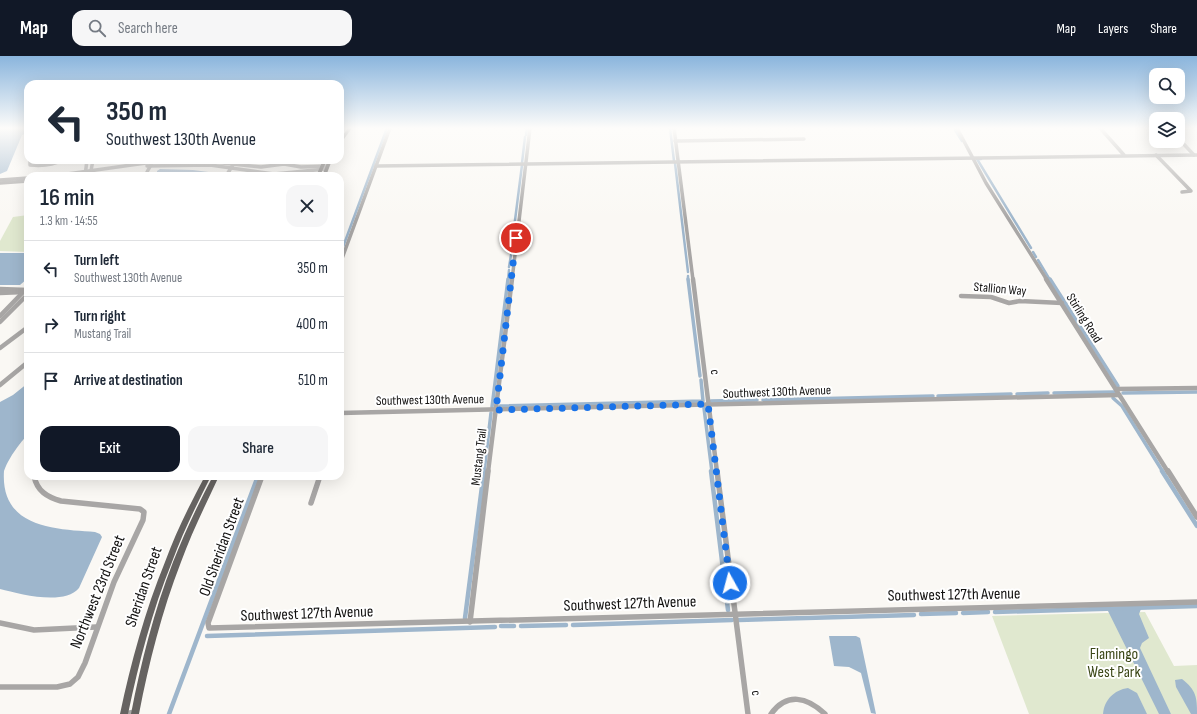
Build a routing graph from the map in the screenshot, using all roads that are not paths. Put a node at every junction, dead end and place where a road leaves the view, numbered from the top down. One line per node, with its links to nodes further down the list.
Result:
1 (974, 158): 40 (street, Stirling Road)
2 (379, 159): 17 (street)
3 (526, 159): 15 (street, Mustang Trail)
4 (678, 159): 7 (street, c)
5 (922, 159): 7 (street)
6 (1160, 159): 31 (street)
7 (678, 162): 15 (street); 50 (street, c)
8 (30, 164): 9 (street)
9 (54, 164)
10 (142, 164): 21 (street)
11 (184, 164): 19 (street)
12 (233, 164): 18 (street); 19 (street)
13 (324, 164): 20 (main road)
14 (327, 164): 20 (main road)
15 (525, 164): 17 (street); 51 (street, Mustang Trail)
16 (299, 166): 18 (street); 20 (street); 24 (street)
17 (376, 166): 32 (street)
18 (261, 167): 23 (street)
19 (230, 168): 22 (street); 23 (street)
20 (324, 168): 24 (street); 25 (main road); 26 (main road)
21 (97, 172)
22 (228, 172)
23 (261, 172)
24 (294, 172)
25 (321, 172)
26 (324, 172)
27 (24, 178): 28 (street)
28 (0, 180)
29 (24, 181): 30 (street)
30 (0, 183)
31 (1182, 192)
32 (344, 253)
33 (0, 289): 34 (street)
34 (24, 291)
35 (24, 291): 36 (street)
36 (0, 293)
37 (24, 294): 41 (street)
38 (24, 294): 42 (street)
39 (961, 296): 40 (street, Stallion Way)
40 (1062, 303): 48 (street, Stirling Road)
41 (0, 316)
42 (0, 322)
43 (24, 330): 44 (street)
44 (0, 348)
45 (24, 365): 46 (street)
46 (0, 385)
47 (1197, 388): 48 (street)
48 (1116, 389): 49 (street, Stirling Road)
49 (1120, 395): 50 (street, Southwest 130th Avenue); 59 (street, Stirling Road)
50 (708, 404): 51 (street, Southwest 130th Avenue); 61 (street, c)
51 (496, 410): 52 (street, Southwest 130th Avenue); 62 (street, Mustang Trail)
52 (344, 413)
53 (35, 480): 64 (street, Northwest 23rd Street)
54 (206, 480): 68 (main road, Sheridan Street)
55 (214, 480): 67 (main road, Sheridan Street)
56 (261, 480): 65 (street, Old Sheridan Street)
57 (319, 480): 58 (street)
58 (311, 503)
59 (1197, 517)
60 (1197, 602): 61 (street, Southwest 127th Avenue)
61 (734, 614): 62 (street, Southwest 127th Avenue); 69 (street, c)
62 (470, 622): 65 (street, Southwest 127th Avenue)
63 (0, 623): 64 (street)
64 (96, 627): 66 (street, Northwest 23rd Street)
65 (209, 628)
66 (0, 687)
67 (135, 713): 68 (street)
68 (125, 714)
69 (748, 714)
70 (771, 714): 71 (street)
71 (825, 714)

